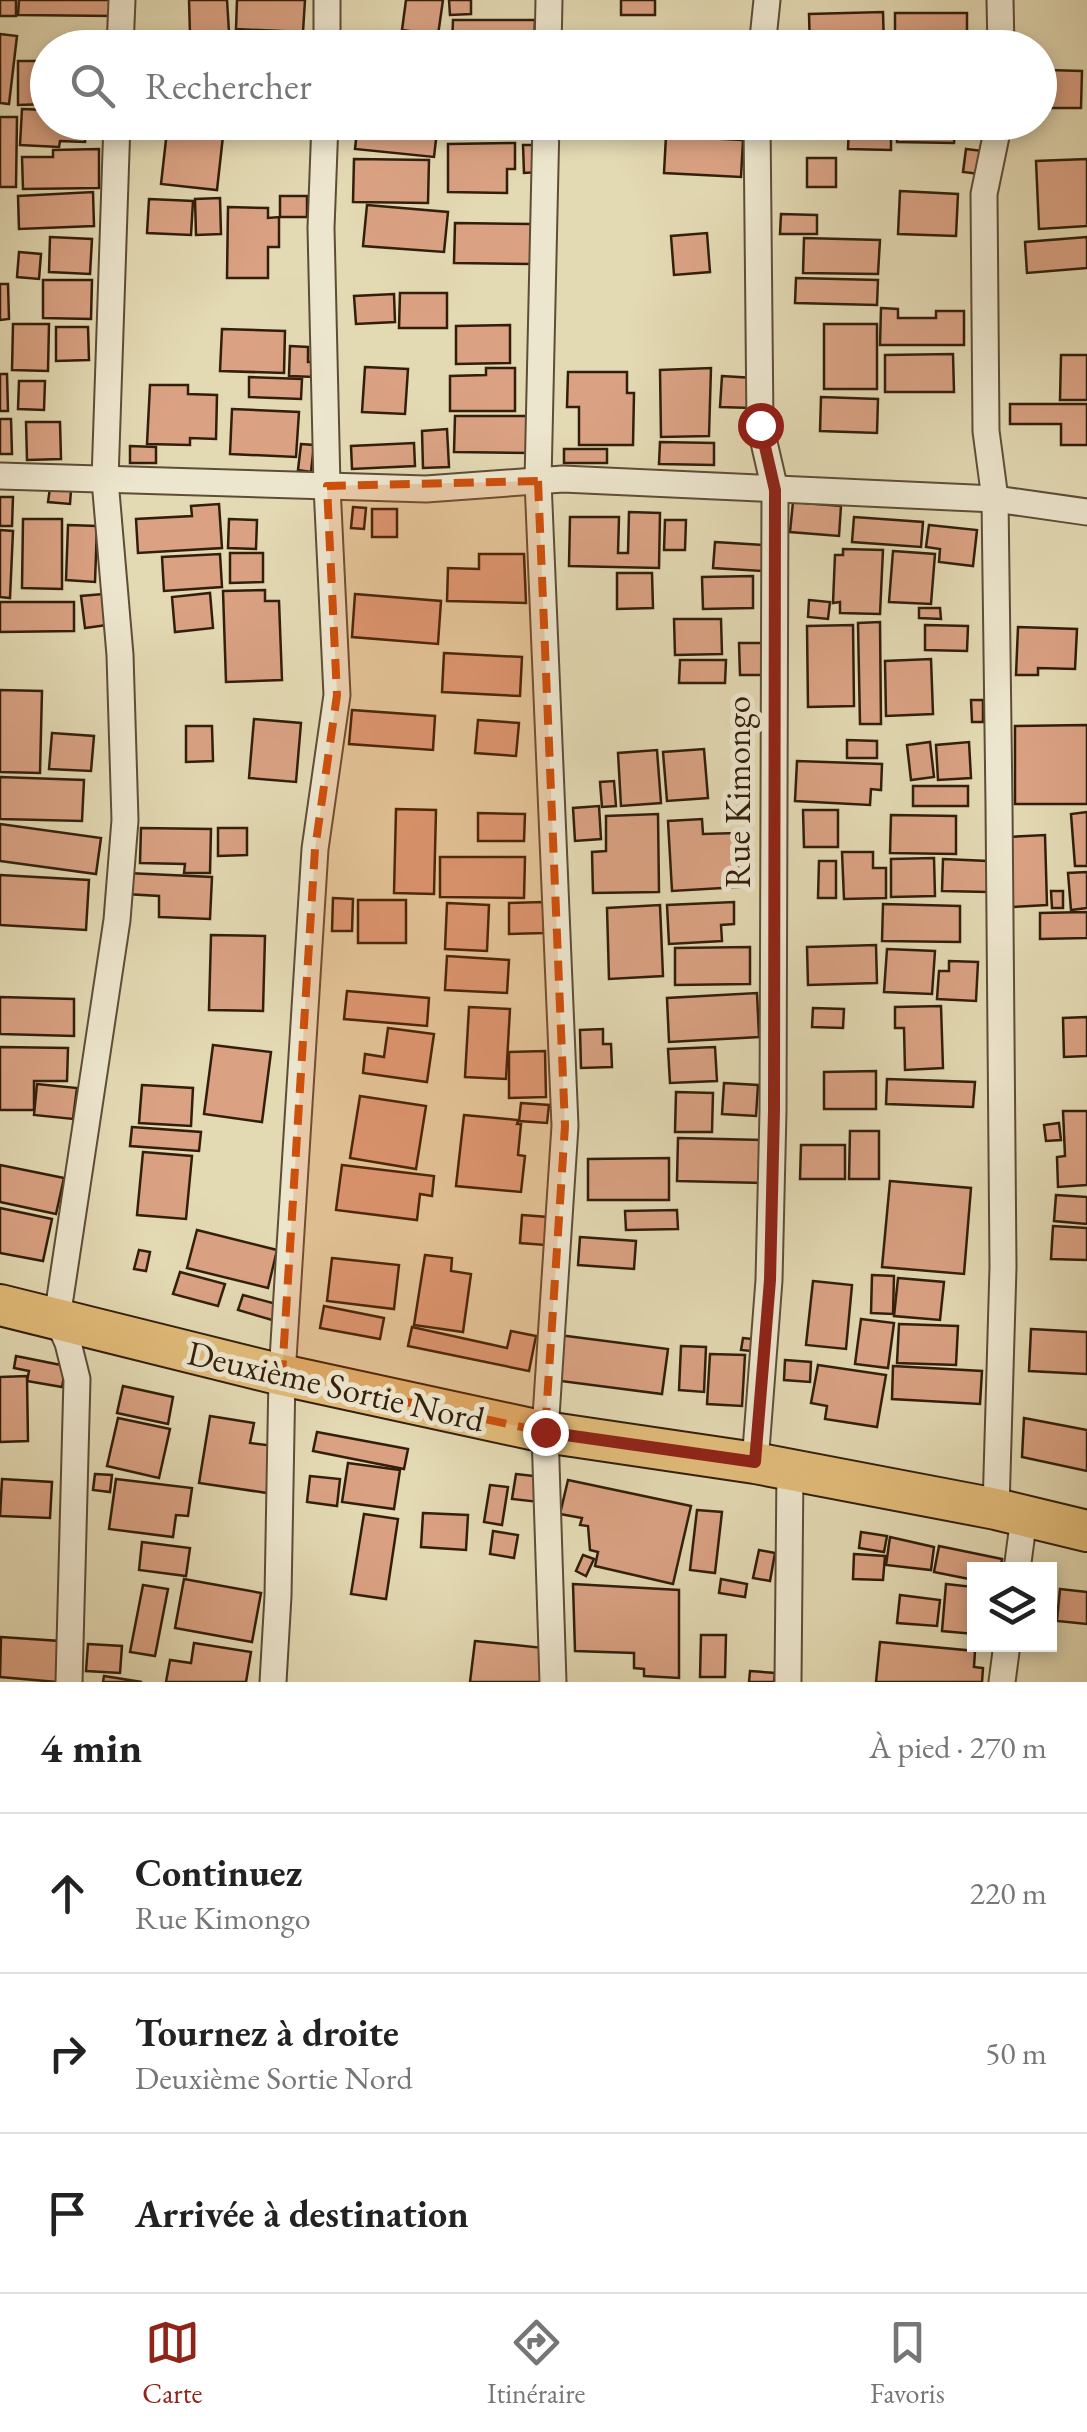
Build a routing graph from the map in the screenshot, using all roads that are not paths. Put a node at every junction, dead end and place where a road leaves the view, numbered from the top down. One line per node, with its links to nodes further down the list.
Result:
1 (122, 0): 6 (street)
2 (327, 0): 7 (street)
3 (549, 0): 8 (street)
4 (767, 0): 9 (street)
5 (1000, 0): 10 (street)
6 (121, 30)
7 (327, 30)
8 (548, 30)
9 (764, 30)
10 (1001, 30)
11 (115, 140): 17 (street)
12 (324, 140): 19 (street)
13 (546, 140): 18 (street)
14 (757, 140): 20 (street, Rue Kimongo)
15 (995, 140): 21 (street)
16 (0, 476): 17 (street)
17 (105, 480): 19 (street); 24 (street)
18 (538, 481): 19 (street); 20 (street); 26 (street)
19 (327, 486): 25 (street)
20 (775, 490): 21 (street); 27 (street, Rue Kimongo)
21 (994, 500): 22 (street); 28 (street)
22 (1087, 512)
23 (0, 1305): 24 (main road, Deuxième Sortie Nord)
24 (57, 1318): 25 (main road, Deuxième Sortie Nord); 32 (street)
25 (282, 1375): 26 (main road, Deuxième Sortie Nord); 33 (street)
26 (545, 1432): 27 (main road, Deuxième Sortie Nord); 34 (street)
27 (772, 1466): 28 (main road, Deuxième Sortie Nord); 35 (street, Rue Kimongo)
28 (1010, 1513): 29 (main road, Deuxième Sortie Nord); 30 (street)
29 (1087, 1531)
30 (1016, 1562)
31 (1006, 1652): 36 (street)
32 (69, 1682)
33 (273, 1682)
34 (553, 1682)
35 (788, 1682)
36 (1002, 1682)

